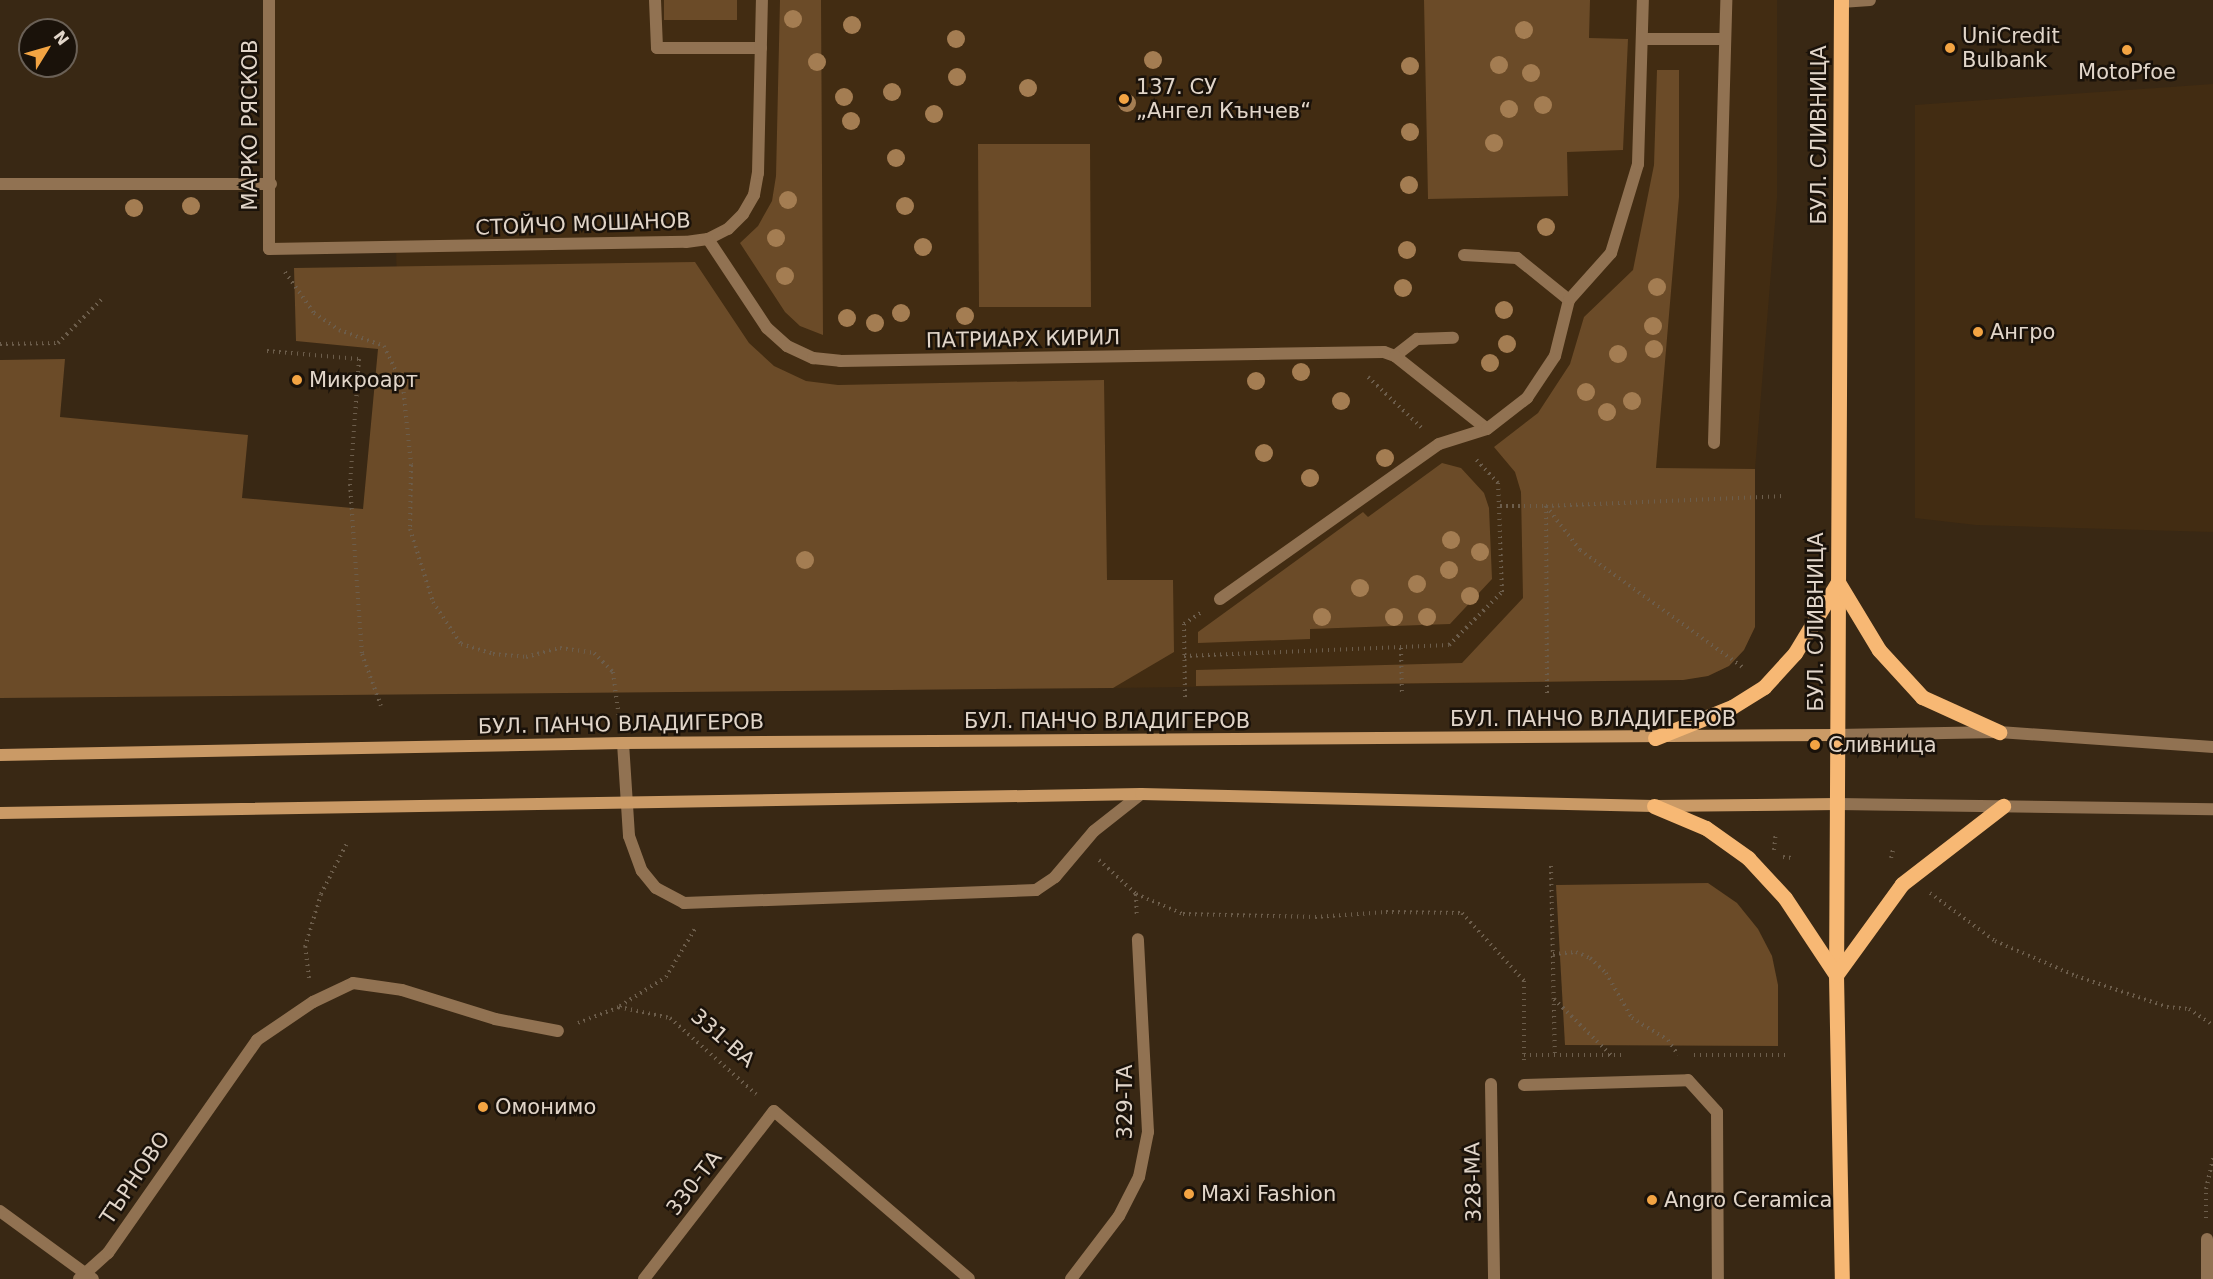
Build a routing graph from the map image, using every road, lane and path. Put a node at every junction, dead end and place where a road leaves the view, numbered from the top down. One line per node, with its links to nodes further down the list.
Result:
1 (269, 0): 12 (street, МАРКО РЯСКОВ)
2 (656, 0): 10 (street)
3 (762, 0): 10 (street, СТОЙЧО МОШАНОВ)
4 (1643, 0): 8 (street)
5 (1726, 0): 9 (street)
6 (1870, 0): 7 (street)
7 (1841, 1): 26 (main road, БУЛ. СЛИВНИЦА)
8 (1642, 39): 9 (street); 17 (street)
9 (1725, 39): 23 (street)
10 (761, 48): 13 (street, СТОЙЧО МОШАНОВ)
11 (0, 184): 12 (street)
12 (271, 184): 14 (street, МАРКО РЯСКОВ)
13 (708, 239): 14 (street, СТОЙЧО МОШАНОВ); 21 (street, ПАТРИАРХ КИРИЛ)
14 (269, 249): 38 (path)
15 (1464, 255): 17 (street)
16 (102, 299): 19 (path)
17 (1569, 300): 22 (street)
18 (1453, 338): 21 (street)
19 (0, 344)
20 (267, 351): 34 (path)
21 (1395, 356): 22 (street)
22 (1487, 429): 27 (street)
23 (1714, 443)
24 (1782, 496): 25 (path)
25 (1546, 506): 28 (path); 30 (path); 31 (path)
26 (1838, 582): 35 (main road); 36 (main road, БУЛ. СЛИВНИЦА); 37 (main road)
27 (1220, 600): 29 (path)
28 (1401, 648): 29 (path); 32 (path)
29 (1184, 656): 33 (path)
30 (1746, 669)
31 (1547, 693)
32 (1402, 694)
33 (1185, 697)
34 (381, 706)
35 (1999, 732): 36 (street, БУЛ. ПАНЧО ВЛАДИГЕРОВ); 39 (street, БУЛ. ПАНЧО ВЛАДИГЕРОВ)
36 (1837, 735): 37 (main road, БУЛ. ПАНЧО ВЛАДИГЕРОВ); 43 (main road, БУЛ. СЛИВНИЦА)
37 (1655, 738): 38 (main road, БУЛ. ПАНЧО ВЛАДИГЕРОВ)
38 (623, 742): 40 (main road, БУЛ. ПАНЧО ВЛАДИГЕРОВ); 42 (street)
39 (2213, 747)
40 (0, 755)
41 (1141, 794): 42 (main road); 44 (main road); 49 (street)
42 (626, 801): 47 (main road); 55 (street)
43 (1838, 804): 44 (main road); 45 (street); 58 (main road, БУЛ. СЛИВНИЦА)
44 (1654, 806): 58 (main road)
45 (2003, 806): 46 (street); 58 (main road)
46 (2213, 809)
47 (0, 813)
48 (347, 843): 60 (path)
49 (1081, 843): 54 (path); 55 (street)
50 (1893, 849): 51 (path)
51 (1890, 862)
52 (1551, 866): 57 (path)
53 (1926, 890): 62 (path)
54 (1136, 894): 56 (path); 68 (path)
55 (713, 900): 61 (path)
56 (1138, 939): 76 (street, 329-ТА)
57 (1553, 954): 59 (path); 65 (path)
58 (1836, 975): 79 (main road, БУЛ. СЛИВНИЦА)
59 (1554, 999): 64 (path); 67 (path)
60 (313, 1002): 63 (street); 73 (street, ТЪРНОВО)
61 (619, 1007): 63 (path); 69 (path, 331-ВА)
62 (2213, 1025)
63 (558, 1031)
64 (1611, 1055)
65 (1678, 1055)
66 (1491, 1084): 77 (street, 328-МА)
67 (1556, 1084): 68 (street); 78 (street)
68 (1524, 1085)
69 (774, 1111): 74 (street, 330-ТА); 75 (street)
70 (2213, 1158): 72 (path)
71 (0, 1210): 73 (street)
72 (2207, 1239): 80 (street)
73 (86, 1277)
74 (644, 1279)
75 (969, 1279)
76 (1071, 1279)
77 (1494, 1279)
78 (1718, 1279)
79 (1842, 1279)
80 (2207, 1279)

